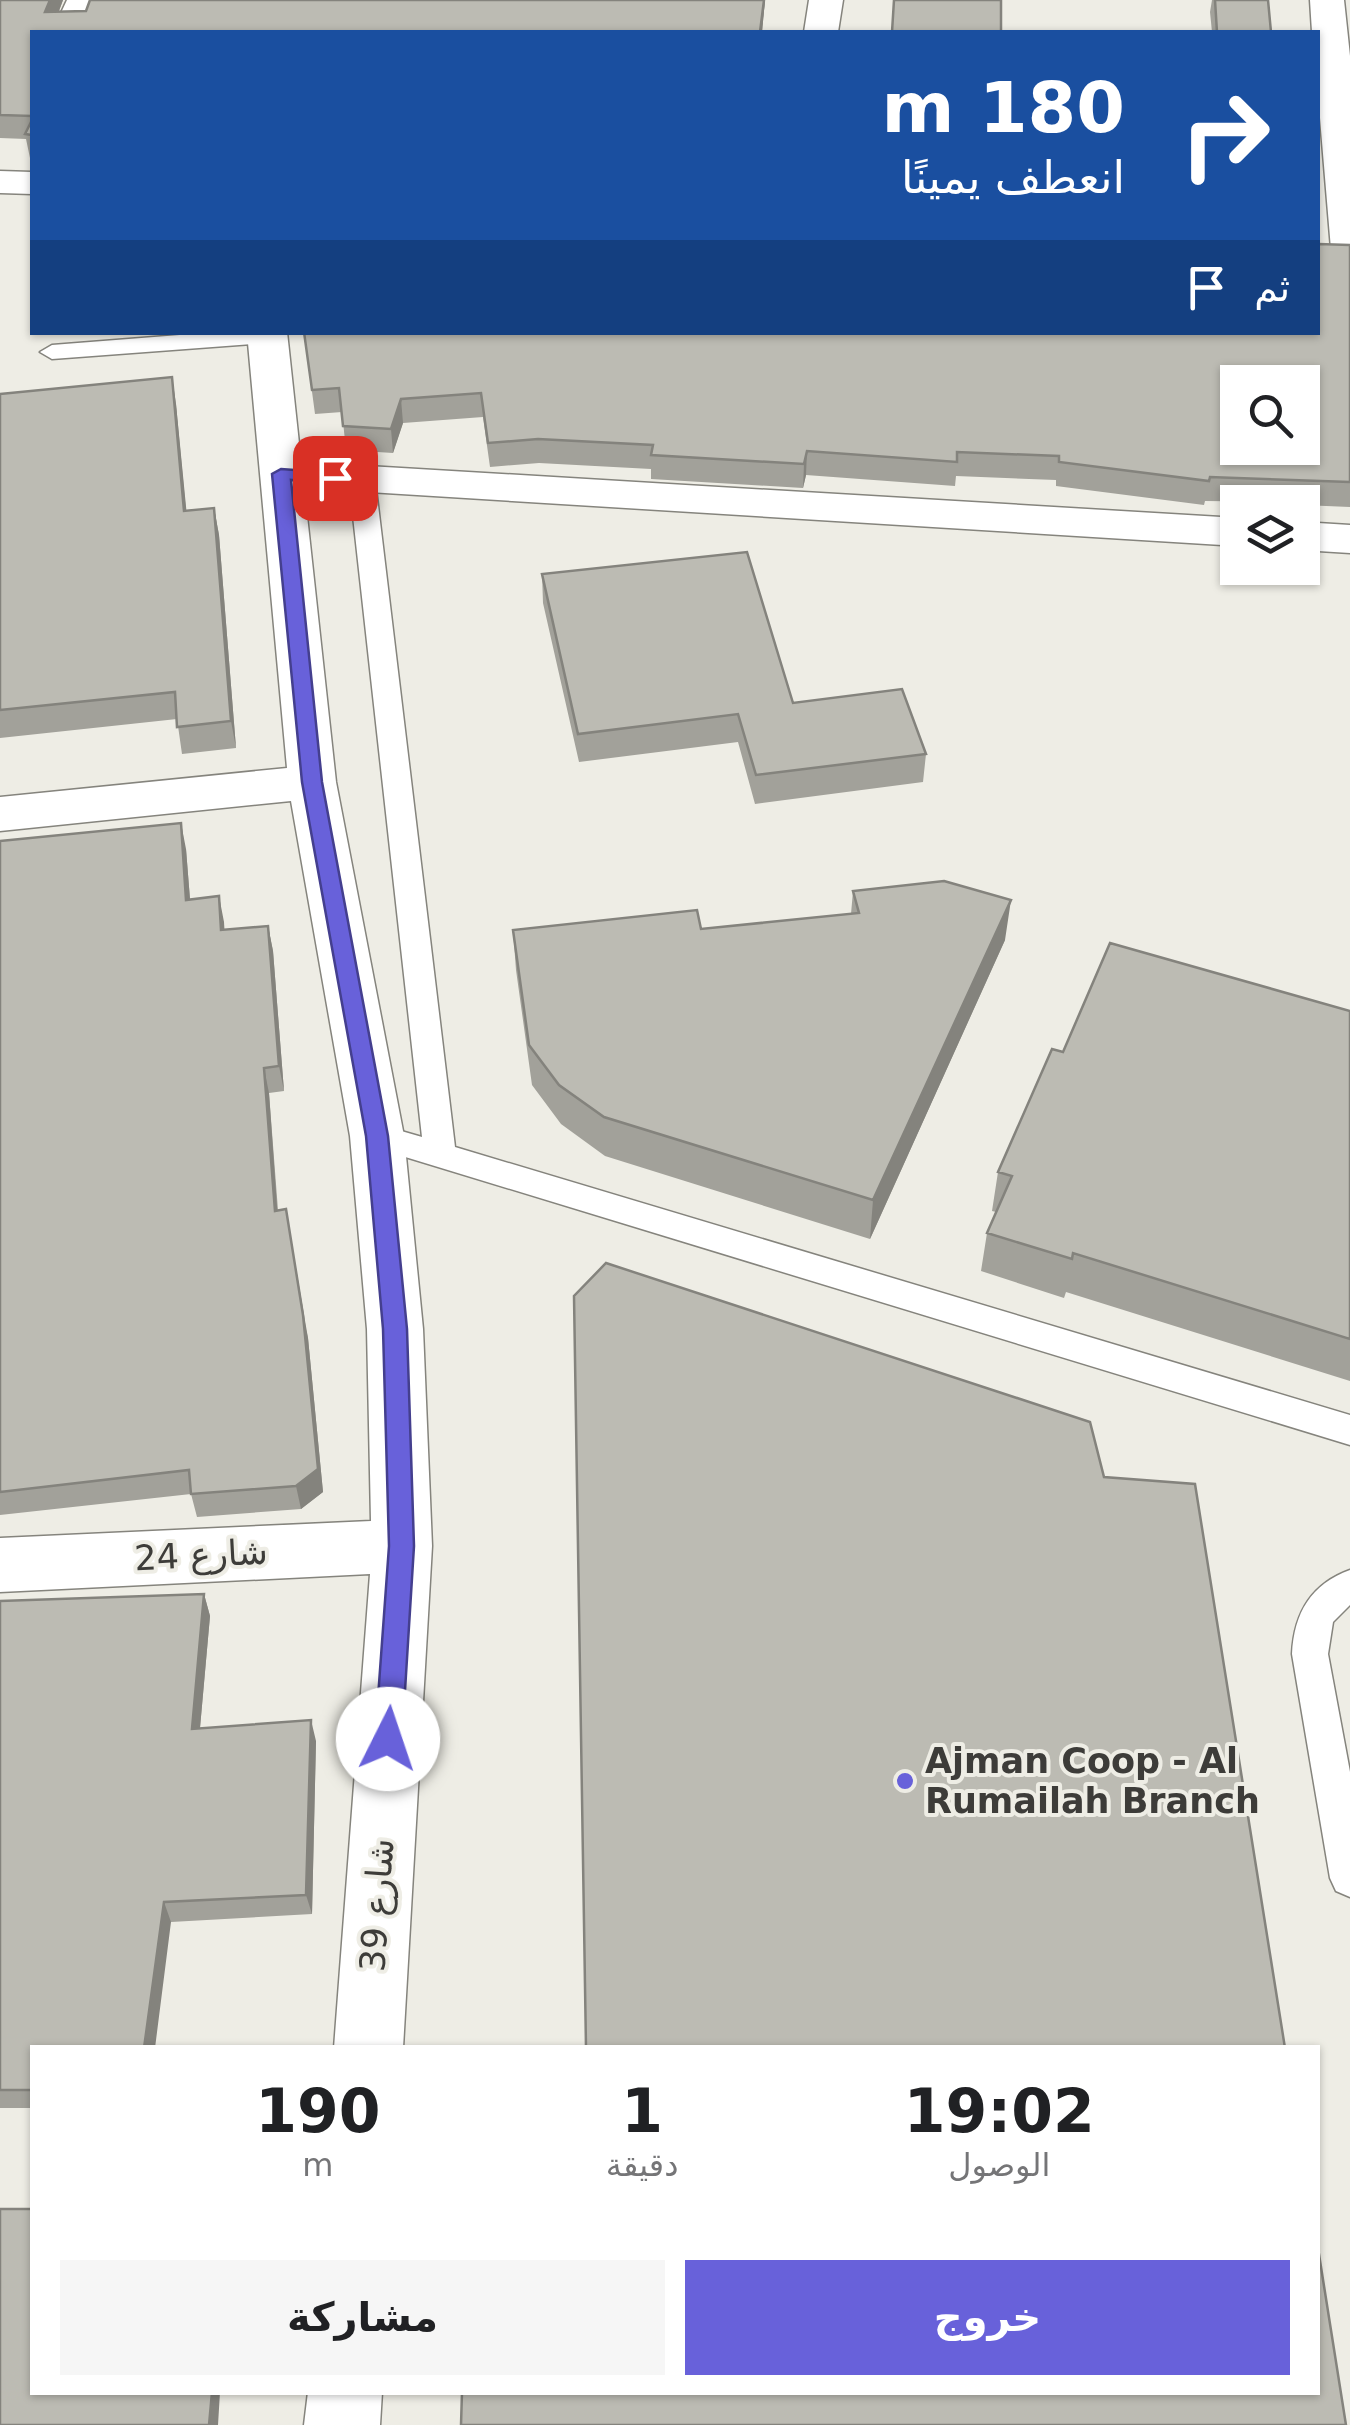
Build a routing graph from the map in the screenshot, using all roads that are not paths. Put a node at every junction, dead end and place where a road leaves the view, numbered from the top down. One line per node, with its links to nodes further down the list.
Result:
1 (84, 0): 4 (street)
2 (826, 0): 5 (street)
3 (1327, 0): 8 (street)
4 (71, 30)
5 (821, 30)
6 (0, 182): 7 (street)
7 (30, 184)
8 (1350, 249)
9 (1320, 256): 10 (street)
10 (1350, 258)
11 (255, 335): 13 (lane)
12 (267, 335): 14 (street, شارع 39)
13 (52, 352)
14 (281, 474): 15 (street); 19 (street, شارع 39)
15 (362, 480): 16 (street); 22 (lane)
16 (1220, 531)
17 (1320, 537): 18 (street)
18 (1350, 539)
19 (312, 782): 20 (street); 21 (street, شارع 39)
20 (0, 814)
21 (377, 1136): 22 (lane); 24 (street, شارع 39)
22 (440, 1155): 23 (lane)
23 (1350, 1430)
24 (402, 1546): 25 (street, شارع 24); 28 (street, شارع 39)
25 (0, 1565)
26 (1350, 1586): 27 (lane)
27 (1350, 1878)
28 (368, 2045)
29 (344, 2395): 30 (street)
30 (342, 2425)

